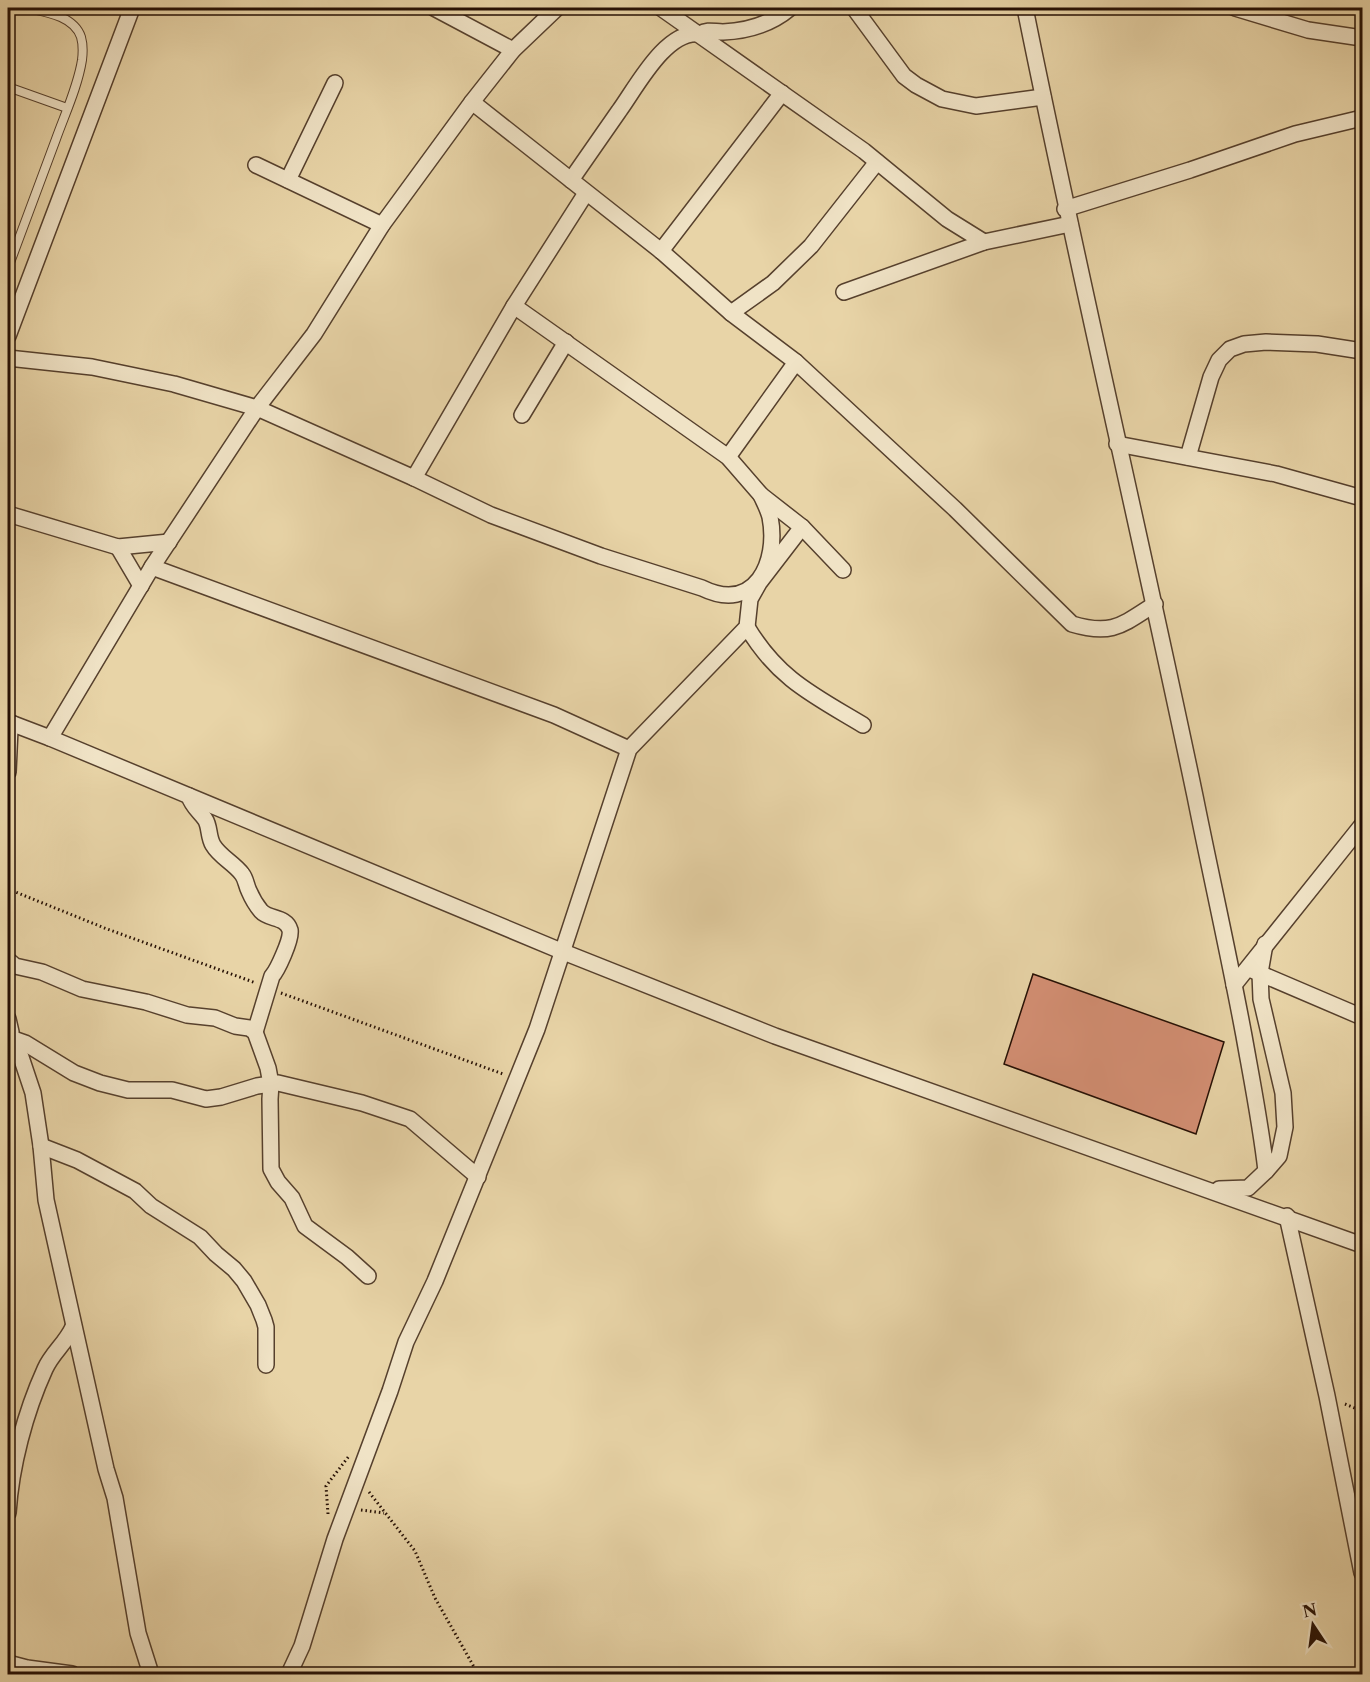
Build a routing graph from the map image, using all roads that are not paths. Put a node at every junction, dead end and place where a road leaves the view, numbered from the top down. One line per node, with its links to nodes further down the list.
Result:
1 (27, 8): 18 (lane)
2 (132, 8): 34 (street)
3 (434, 8): 12 (street)
4 (557, 8): 12 (street)
5 (661, 8): 10 (street)
6 (789, 8): 10 (street)
7 (854, 8): 16 (street)
8 (1025, 8): 16 (street)
9 (1235, 8): 11 (street)
10 (700, 34): 15 (street); 23 (street)
11 (1362, 38)
12 (513, 50): 17 (street)
13 (335, 83): 22 (street)
14 (8, 87): 18 (lane)
15 (782, 93): 20 (street); 29 (street)
16 (1043, 97): 25 (street)
17 (472, 102): 23 (street); 27 (street)
18 (67, 108): 30 (lane)
19 (1362, 118): 25 (street)
20 (878, 162): 28 (street); 33 (street)
21 (256, 165): 22 (street)
22 (288, 180): 27 (street)
23 (571, 180): 24 (street)
24 (586, 193): 29 (street); 32 (street)
25 (1065, 209): 26 (street)
26 (1070, 224): 28 (street); 41 (street)
27 (382, 225): 39 (street)
28 (984, 242): 31 (street)
29 (660, 251): 33 (street)
30 (8, 268)
31 (844, 292)
32 (514, 306): 35 (street); 44 (street)
33 (731, 312): 38 (street)
34 (8, 336)
35 (566, 342): 40 (street); 42 (street)
36 (1362, 351): 43 (street)
37 (8, 358): 39 (street)
38 (796, 362): 42 (street); 55 (street)
39 (257, 408): 44 (street); 49 (street)
40 (522, 415)
41 (1117, 444): 43 (street); 55 (street)
42 (728, 457): 45 (street)
43 (1188, 457): 46 (street)
44 (414, 478): 53 (street)
45 (761, 495): 48 (street); 53 (street)
46 (1362, 498)
47 (8, 514): 50 (street)
48 (802, 527): 52 (street); 53 (street)
49 (169, 542): 50 (street); 51 (street)
50 (118, 547): 54 (street)
51 (152, 567): 54 (street); 60 (street)
52 (843, 570)
53 (759, 583): 56 (street)
54 (141, 586): 59 (street)
55 (1155, 604): 67 (street)
56 (747, 627): 58 (street); 60 (street)
57 (10, 723): 59 (street); 61 (street)
58 (862, 725)
59 (50, 738): 62 (street)
60 (629, 749): 64 (street)
61 (8, 772)
62 (189, 796): 64 (street); 70 (street)
63 (1362, 825): 66 (street)
64 (561, 951): 75 (street); 76 (street)
65 (8, 960): 70 (street)
66 (1253, 970): 67 (street); 68 (street); 74 (street)
67 (1234, 985): 74 (street)
68 (1362, 1017)
69 (8, 1020): 71 (street)
70 (255, 1032): 72 (street)
71 (9, 1037): 72 (street); 73 (street)
72 (271, 1084): 75 (street); 79 (street)
73 (41, 1146): 80 (street); 81 (street)
74 (1266, 1171): 76 (street)
75 (478, 1177): 88 (street)
76 (1210, 1190): 77 (street)
77 (1287, 1216): 78 (street); 83 (street)
78 (1362, 1245)
79 (368, 1275)
80 (73, 1327): 82 (street); 87 (street)
81 (266, 1365)
82 (8, 1513)
83 (1362, 1573)
84 (8, 1663): 85 (street)
85 (49, 1672): 86 (street)
86 (72, 1674)
87 (151, 1674)
88 (289, 1674)

